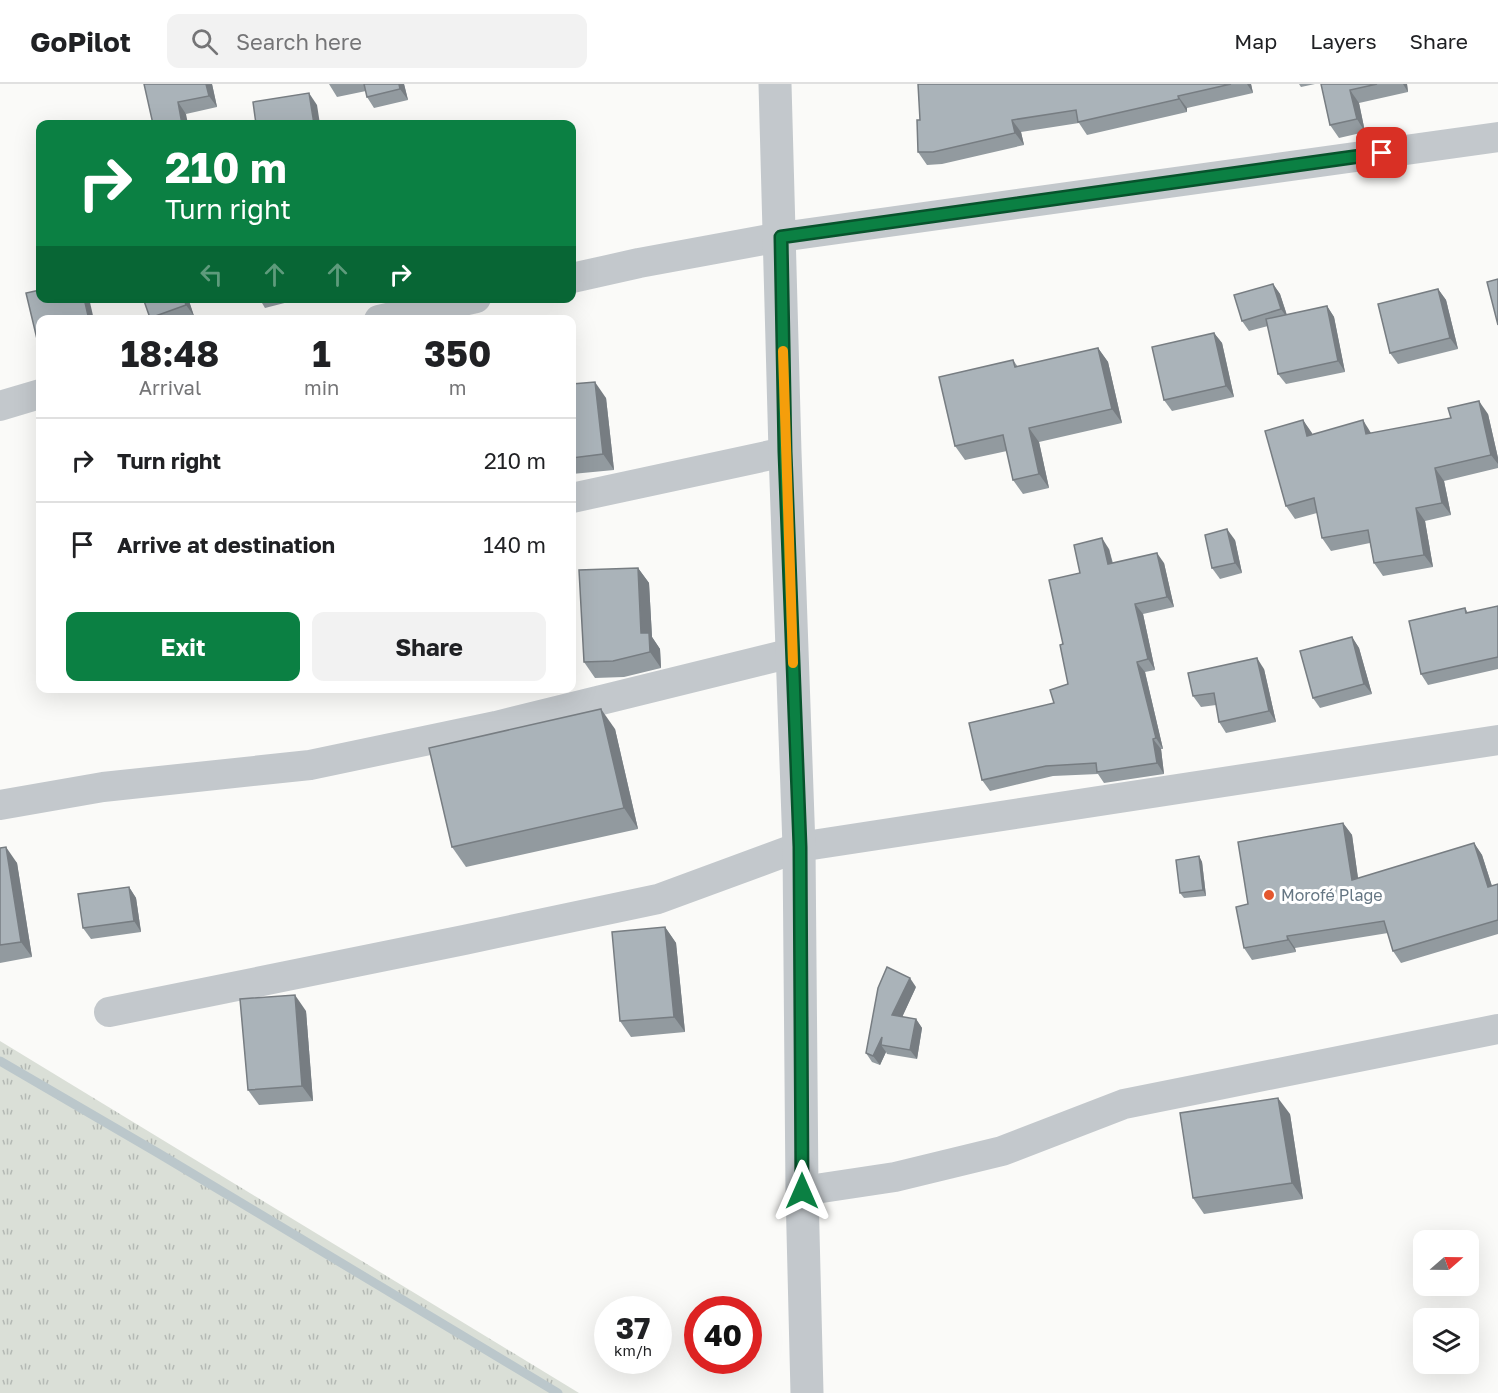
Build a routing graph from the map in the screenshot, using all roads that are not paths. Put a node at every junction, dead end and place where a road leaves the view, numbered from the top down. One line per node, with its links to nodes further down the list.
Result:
1 (775, 84): 3 (street)
2 (1498, 137): 3 (street)
3 (781, 237): 4 (street); 9 (street)
4 (576, 277)
5 (454, 303): 6 (street)
6 (401, 315)
7 (36, 395): 8 (street)
8 (0, 406)
9 (785, 452): 10 (street); 11 (street)
10 (576, 497)
11 (792, 653): 13 (street); 14 (street)
12 (1498, 740): 14 (street)
13 (0, 805)
14 (800, 847): 15 (street); 17 (street)
15 (109, 1012)
16 (1498, 1029): 17 (street)
17 (802, 1191): 18 (street)
18 (807, 1393)

